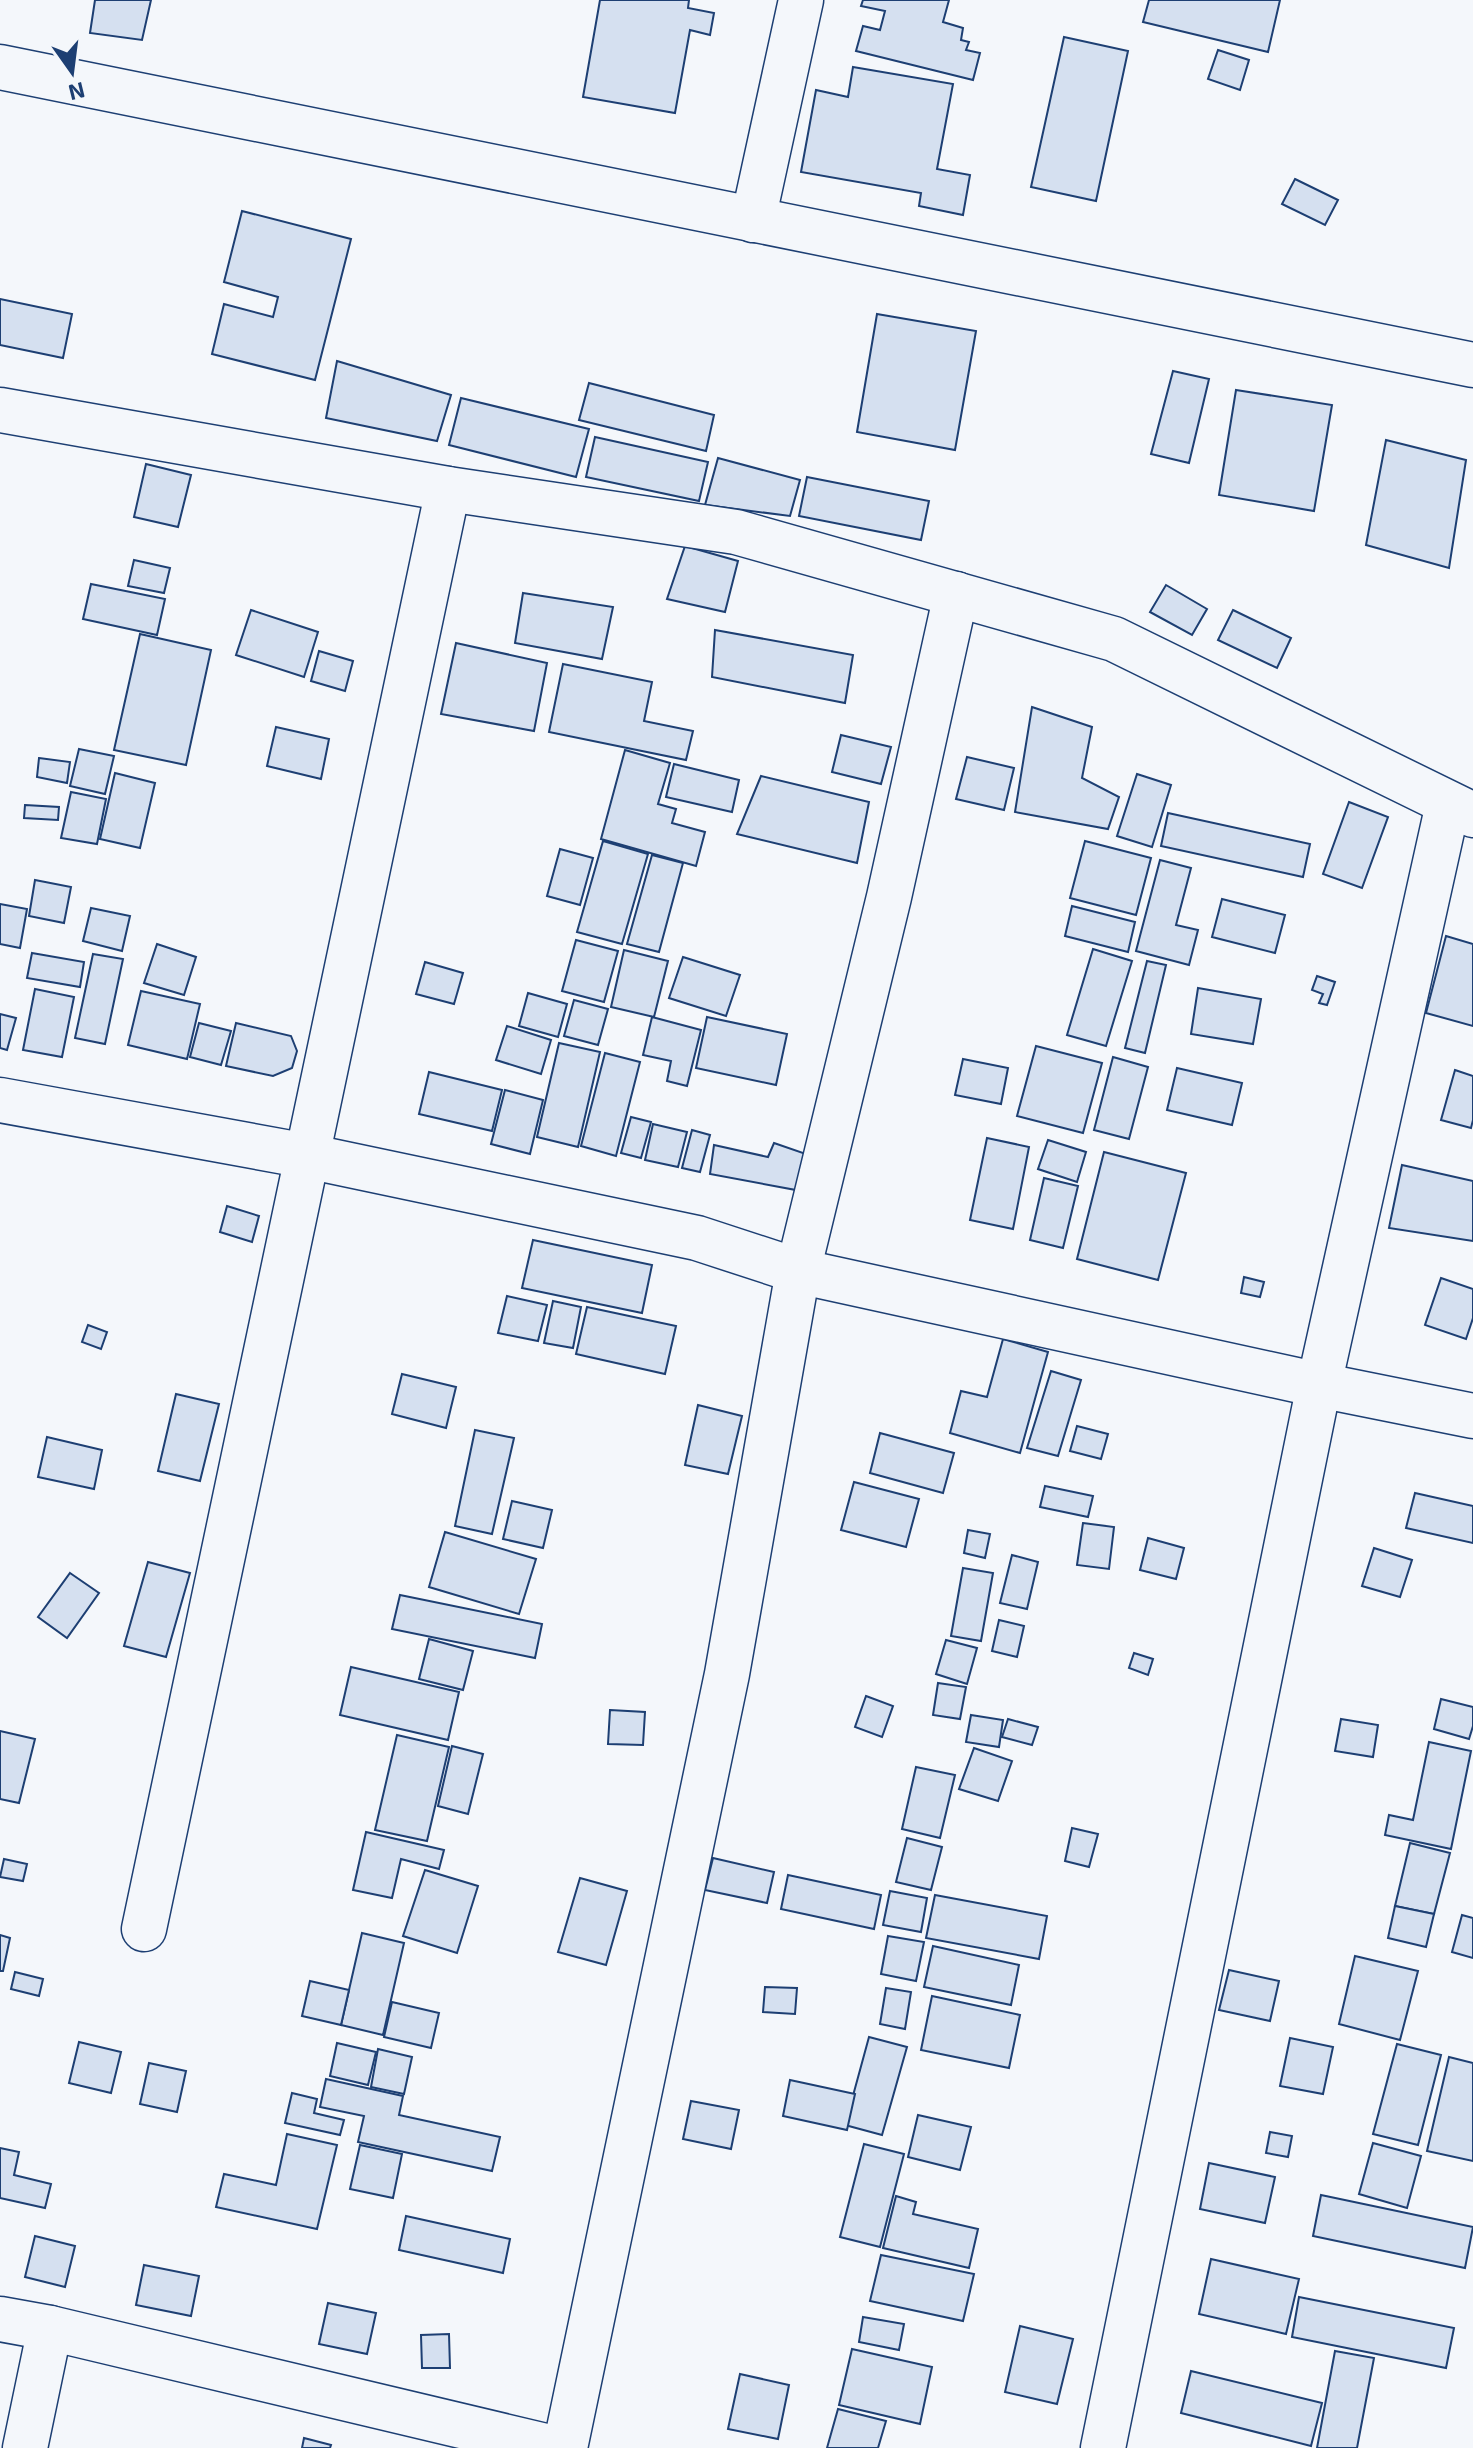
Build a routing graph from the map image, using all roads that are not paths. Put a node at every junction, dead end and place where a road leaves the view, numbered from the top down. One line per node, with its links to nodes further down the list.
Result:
1 (801, 0): 3 (street)
2 (0, 67): 3 (street)
3 (753, 220): 4 (street)
4 (1473, 365)
5 (0, 410): 6 (street)
6 (448, 489): 7 (street); 10 (street)
7 (956, 594): 8 (street); 11 (street)
8 (1460, 810): 12 (street)
9 (0, 1100): 10 (street)
10 (307, 1156): 11 (street); 14 (street)
11 (798, 1271): 12 (street); 19 (street)
12 (1319, 1385): 13 (street); 20 (street)
13 (1473, 1416)
14 (144, 1929)
15 (0, 2319): 16 (street)
16 (50, 2328): 17 (street); 18 (street)
17 (25, 2448)
18 (554, 2448)
19 (565, 2448)
20 (1103, 2448)

